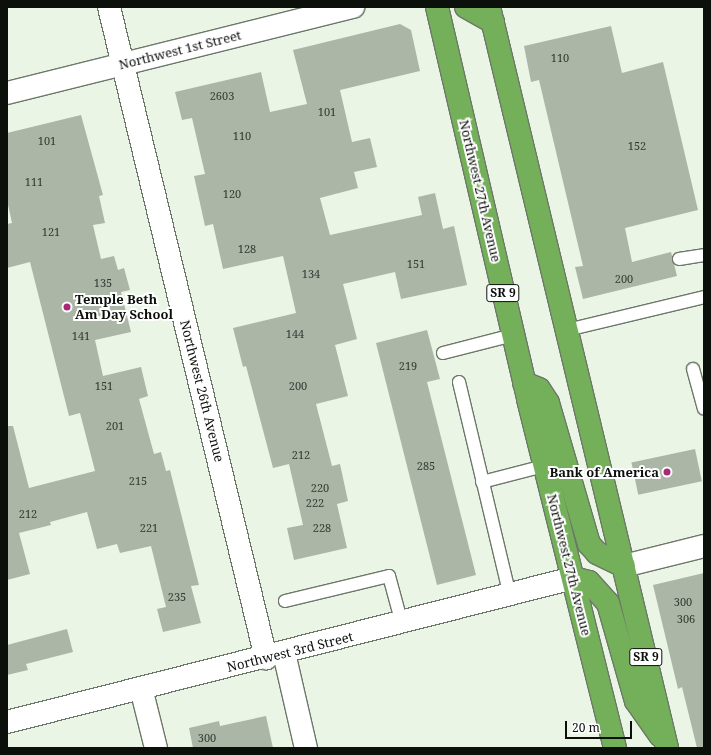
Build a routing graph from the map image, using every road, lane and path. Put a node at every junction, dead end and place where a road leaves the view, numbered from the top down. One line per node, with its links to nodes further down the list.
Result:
1 (109, 7): 7 (street, Northwest 26th Avenue)
2 (353, 7): 5 (street, Northwest 1st Street)
3 (437, 7): 13 (highway, Northwest 27th Avenue / SR 9)
4 (466, 7): 6 (highway)
5 (318, 11): 7 (street, Northwest 1st Street)
6 (491, 15): 12 (highway, SR 9)
7 (123, 65): 8 (street, Northwest 1st Street); 27 (street, Northwest 26th Avenue)
8 (7, 93)
9 (704, 255): 10 (lane)
10 (679, 260)
11 (704, 297): 12 (lane)
12 (567, 330): 22 (highway, SR 9)
13 (513, 335): 14 (lane); 17 (highway, Northwest 27th Avenue / SR 9)
14 (443, 353)
15 (693, 368): 18 (lane)
16 (459, 382): 20 (lane)
17 (524, 383): 19 (highway, Northwest 27th Avenue / SR 9); 22 (highway)
18 (704, 409)
19 (544, 466): 20 (lane); 23 (highway, Northwest 27th Avenue / SR 9)
20 (482, 482): 24 (lane)
21 (704, 546): 22 (street)
22 (624, 566): 30 (highway, SR 9)
23 (573, 578): 24 (street, Northwest 3rd Street); 30 (highway); 33 (highway, Northwest 27th Avenue / SR 9)
24 (510, 596): 26 (street, Northwest 3rd Street)
25 (285, 601): 26 (lane)
26 (402, 624): 27 (street, Northwest 3rd Street)
27 (275, 656): 28 (street, Northwest 3rd Street); 32 (street, Northwest 26th Avenue)
28 (141, 688): 29 (street, Northwest 3rd Street); 31 (street)
29 (7, 722)
30 (667, 746)
31 (156, 748)
32 (306, 748)
33 (615, 748)

